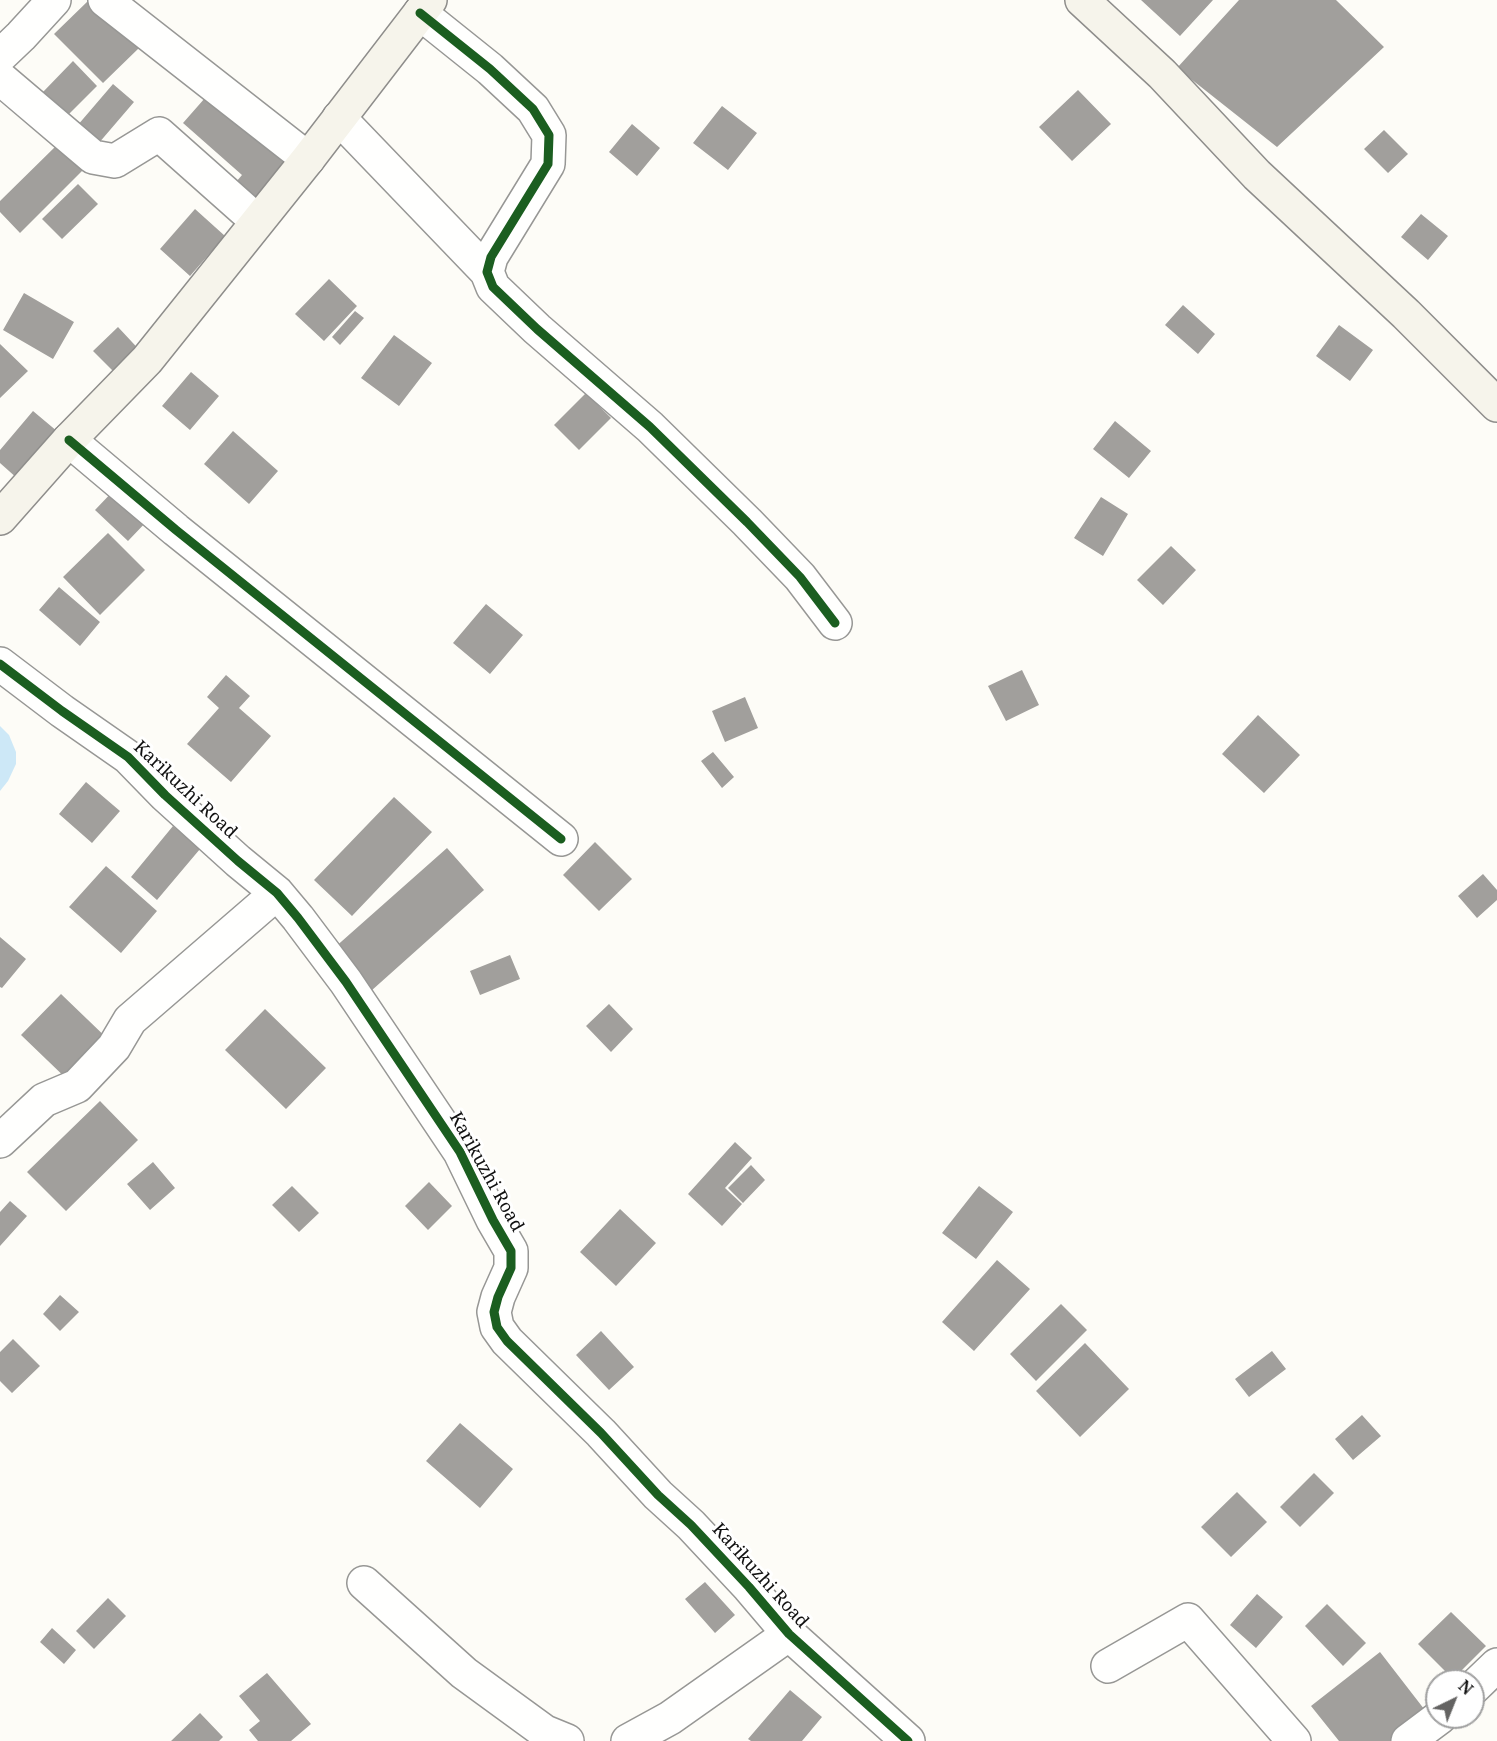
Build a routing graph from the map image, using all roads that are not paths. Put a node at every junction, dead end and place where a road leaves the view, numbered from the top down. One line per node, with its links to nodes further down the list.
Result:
1 (54, 0): 5 (street)
2 (105, 0): 8 (street)
3 (1082, 0): 11 (main road)
4 (425, 7): 7 (main road); 10 (street)
5 (0, 56)
6 (0, 78): 9 (street)
7 (339, 118): 8 (main road); 10 (street)
8 (308, 159): 9 (main road)
9 (257, 221): 12 (main road)
10 (487, 272): 14 (street)
11 (1495, 400)
12 (69, 440): 13 (main road); 16 (street)
13 (0, 518)
14 (835, 623)
15 (0, 664): 17 (street, Karikuzhi Road)
16 (561, 839)
17 (277, 893): 18 (street); 20 (street, Karikuzhi Road)
18 (0, 1141)
19 (364, 1583): 25 (street)
20 (789, 1634): 26 (street); 27 (street, Karikuzhi Road)
21 (1497, 1665): 23 (street)
22 (1108, 1666): 28 (street)
23 (1485, 1676)
24 (1425, 1728): 29 (street)
25 (567, 1741)
26 (628, 1741)
27 (908, 1741)
28 (1294, 1741)
29 (1408, 1741)

